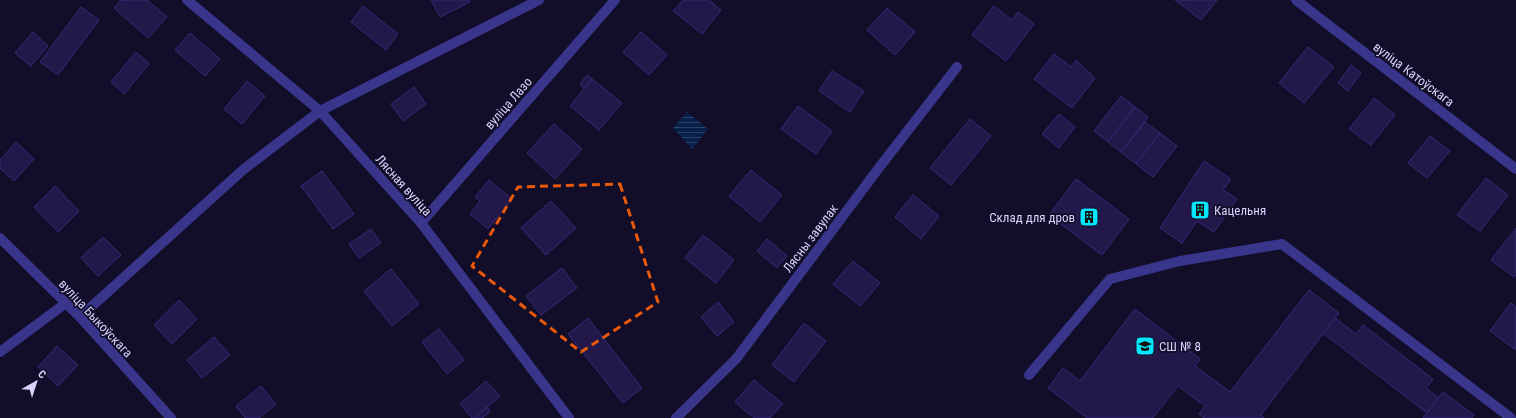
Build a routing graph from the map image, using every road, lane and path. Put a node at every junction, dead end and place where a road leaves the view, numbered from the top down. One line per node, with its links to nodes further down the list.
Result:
1 (187, 0): 6 (street, Лясная вуліца)
2 (539, 0): 6 (street)
3 (615, 0): 8 (street, вуліца Лазо)
4 (1296, 0): 7 (street, вуліца Катоўскага)
5 (957, 67): 16 (street, Лясны завулак)
6 (320, 111): 8 (street, Лясная вуліца); 11 (street)
7 (1516, 169)
8 (421, 224): 15 (street, Лясная вуліца)
9 (0, 238): 10 (street, вуліца Быкоўскага)
10 (66, 304): 11 (street, вуліца Быкоўскага); 12 (street)
11 (80, 317): 14 (street, вуліца Быкоўскага)
12 (0, 352)
13 (1029, 375): 17 (street)
14 (171, 418)
15 (569, 418)
16 (676, 418)
17 (1511, 418)

